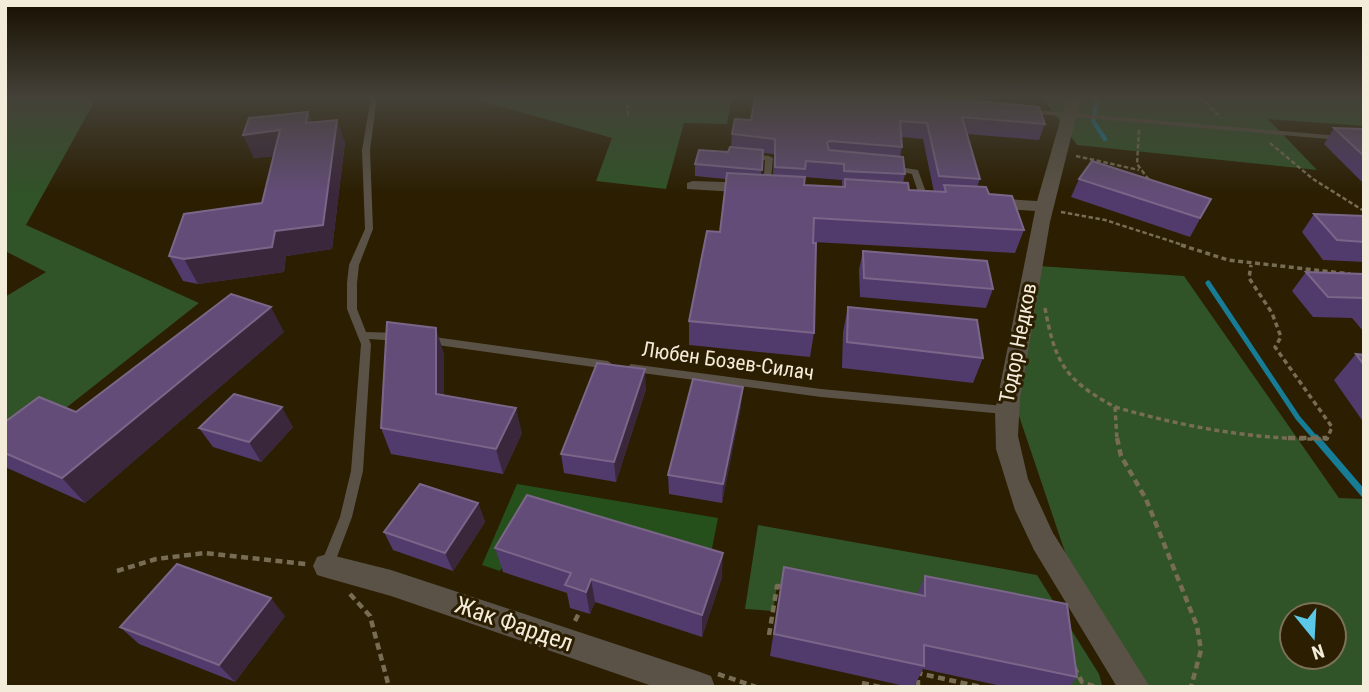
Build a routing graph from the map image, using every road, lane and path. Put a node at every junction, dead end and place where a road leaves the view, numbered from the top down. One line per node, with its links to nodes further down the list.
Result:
1 (369, 129): 21 (lane)
2 (1069, 129): 7 (street, Тодор Недков)
3 (1140, 129): 10 (path)
4 (1246, 129): 5 (lane)
5 (1255, 130): 6 (lane); 17 (path)
6 (1364, 140)
7 (1058, 152): 10 (path); 16 (street, Тодор Недков)
8 (740, 155): 13 (lane)
9 (879, 166): 14 (lane)
10 (1139, 170): 11 (path)
11 (1157, 185)
12 (693, 186): 13 (street)
13 (774, 189)
14 (924, 198)
15 (977, 202): 16 (street)
16 (1042, 206): 18 (path); 23 (street, Тодор Недков)
17 (1364, 211)
18 (1251, 265): 19 (path); 22 (path)
19 (1351, 274)
20 (1045, 303): 22 (path)
21 (364, 335): 23 (lane, Любен Бозев-Силач); 24 (lane)
22 (1115, 407): 38 (path)
23 (1004, 410): 37 (street, Тодор Недков)
24 (327, 566): 25 (path); 29 (street, Жак Фардел); 32 (path)
25 (117, 571)
26 (790, 588): 27 (path)
27 (769, 635)
28 (1070, 665): 36 (path)
29 (709, 680): 34 (path)
30 (866, 682): 33 (path)
31 (982, 685): 35 (path)
32 (388, 686)
33 (877, 686)
34 (756, 687)
35 (918, 687)
36 (1096, 687)
37 (1135, 687)
38 (1191, 687)

